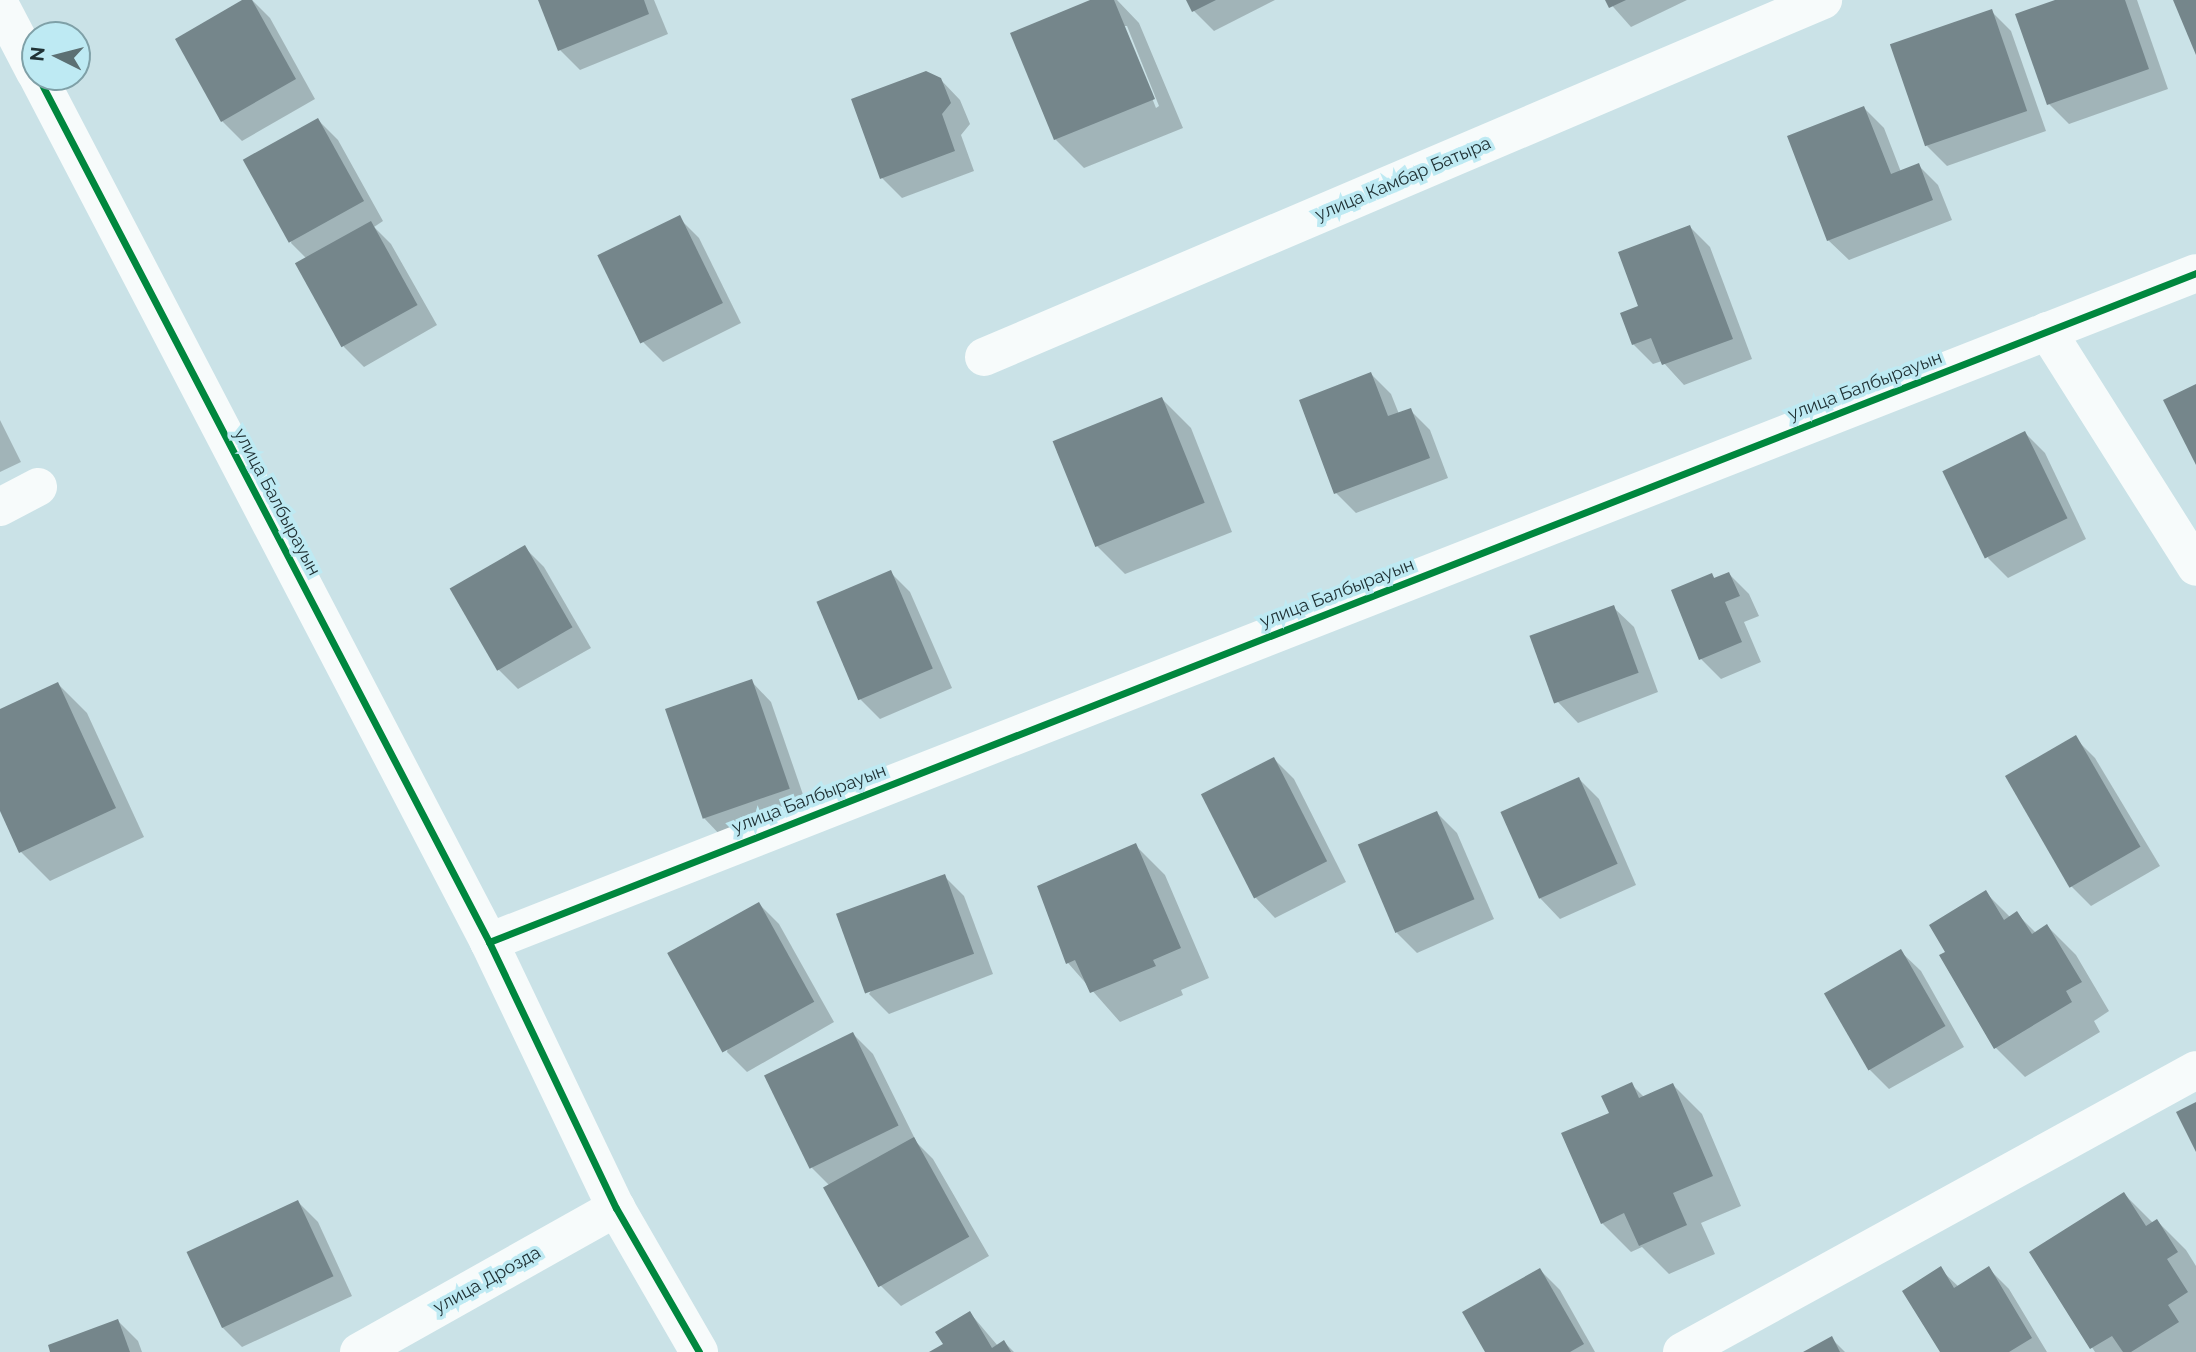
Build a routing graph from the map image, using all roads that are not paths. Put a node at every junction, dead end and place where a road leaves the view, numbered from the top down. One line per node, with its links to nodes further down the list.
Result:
1 (1823, 0): 7 (street, улица Камбар Батыра)
2 (0, 5): 3 (street)
3 (21, 45)
4 (45, 91): 11 (street, улица Балбырауын)
5 (2196, 273): 6 (street, улица Балбырауын)
6 (2048, 331): 10 (street); 11 (street, улица Балбырауын)
7 (984, 357)
8 (38, 487): 9 (street)
9 (0, 507)
10 (2196, 567)
11 (489, 942): 13 (street, улица Балбырауын)
12 (2196, 1070): 16 (street)
13 (616, 1208): 14 (street, улица Дрозда); 15 (street, улица Балбырауын)
14 (359, 1352)
15 (699, 1352)
16 (1682, 1352)

